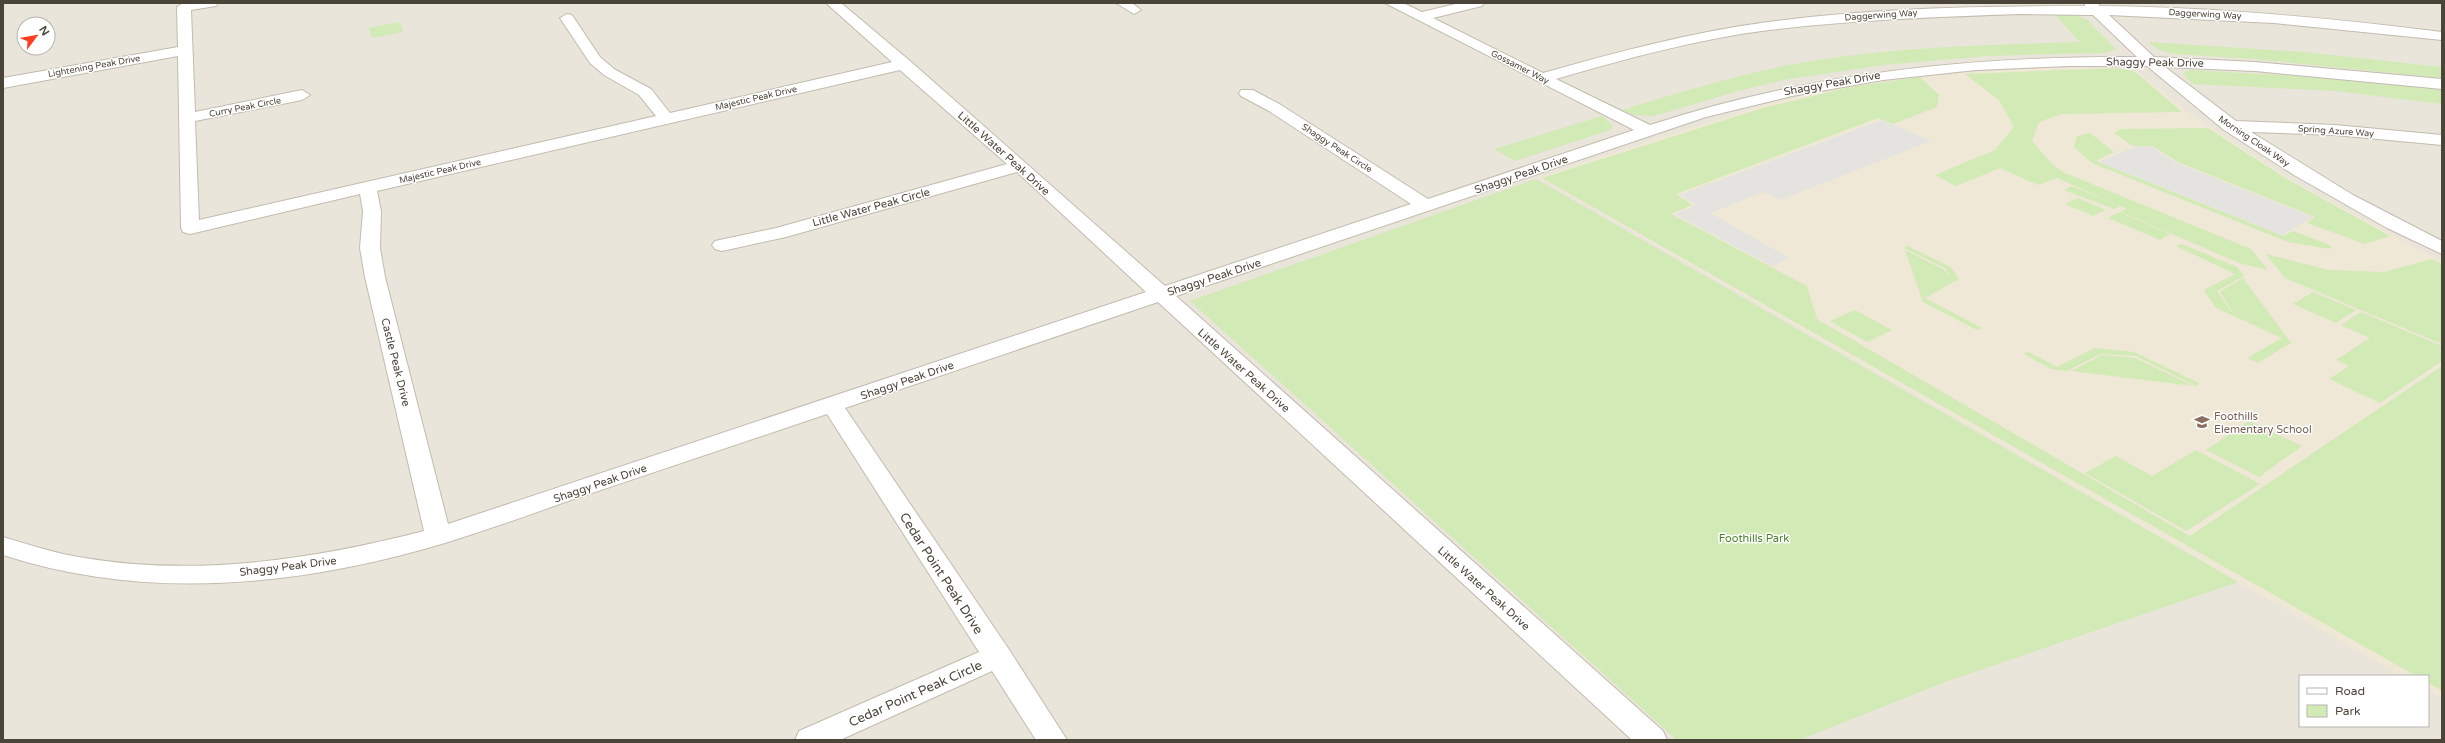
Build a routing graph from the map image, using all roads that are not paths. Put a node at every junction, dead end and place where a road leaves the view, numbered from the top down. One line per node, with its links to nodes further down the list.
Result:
1 (211, 3): 9 (street, Majestic Peak Drive)
2 (834, 3): 11 (street, Little Water Peak Drive)
3 (1392, 3): 6 (street, Gossamer Way)
4 (1477, 3): 6 (street)
5 (2092, 6): 8 (street, Daggerwing Way); 10 (street, Morning Cloak Way); 12 (street, Daggerwing Way)
6 (1420, 17): 12 (street, Gossamer Way)
7 (567, 18): 18 (street)
8 (2442, 36)
9 (186, 50): 13 (street, Lightening Peak Drive); 17 (street, Majestic Peak Drive)
10 (2149, 61): 14 (street, Shaggy Peak Drive); 19 (street, Morning Cloak Way); 20 (street, Shaggy Peak Drive)
11 (905, 64): 18 (street, Majestic Peak Drive); 22 (street, Little Water Peak Drive)
12 (1542, 78): 20 (street, Gossamer Way)
13 (3, 82)
14 (2442, 84)
15 (1247, 93): 24 (street, Shaggy Peak Circle)
16 (302, 95): 17 (street, Curry Peak Circle)
17 (187, 118): 23 (street, Majestic Peak Drive)
18 (666, 119): 23 (street, Majestic Peak Drive)
19 (2230, 126): 21 (street, Spring Azure Way); 26 (street, Morning Cloak Way)
20 (1648, 131): 24 (street, Shaggy Peak Drive)
21 (2442, 140)
22 (1020, 166): 25 (street, Little Water Peak Circle); 27 (street, Little Water Peak Drive)
23 (367, 187): 29 (street, Castle Peak Drive)
24 (1426, 206): 27 (street, Shaggy Peak Drive)
25 (722, 245)
26 (2442, 248)
27 (1161, 294): 28 (street, Shaggy Peak Drive); 34 (street, Little Water Peak Drive)
28 (832, 405): 29 (street, Shaggy Peak Drive); 31 (street, Cedar Point Peak Drive)
29 (438, 536): 30 (street, Shaggy Peak Drive)
30 (3, 546)
31 (998, 656): 32 (street, Cedar Point Peak Circle); 33 (street, Cedar Point Peak Drive)
32 (810, 740)
33 (1052, 740)
34 (1652, 740)

